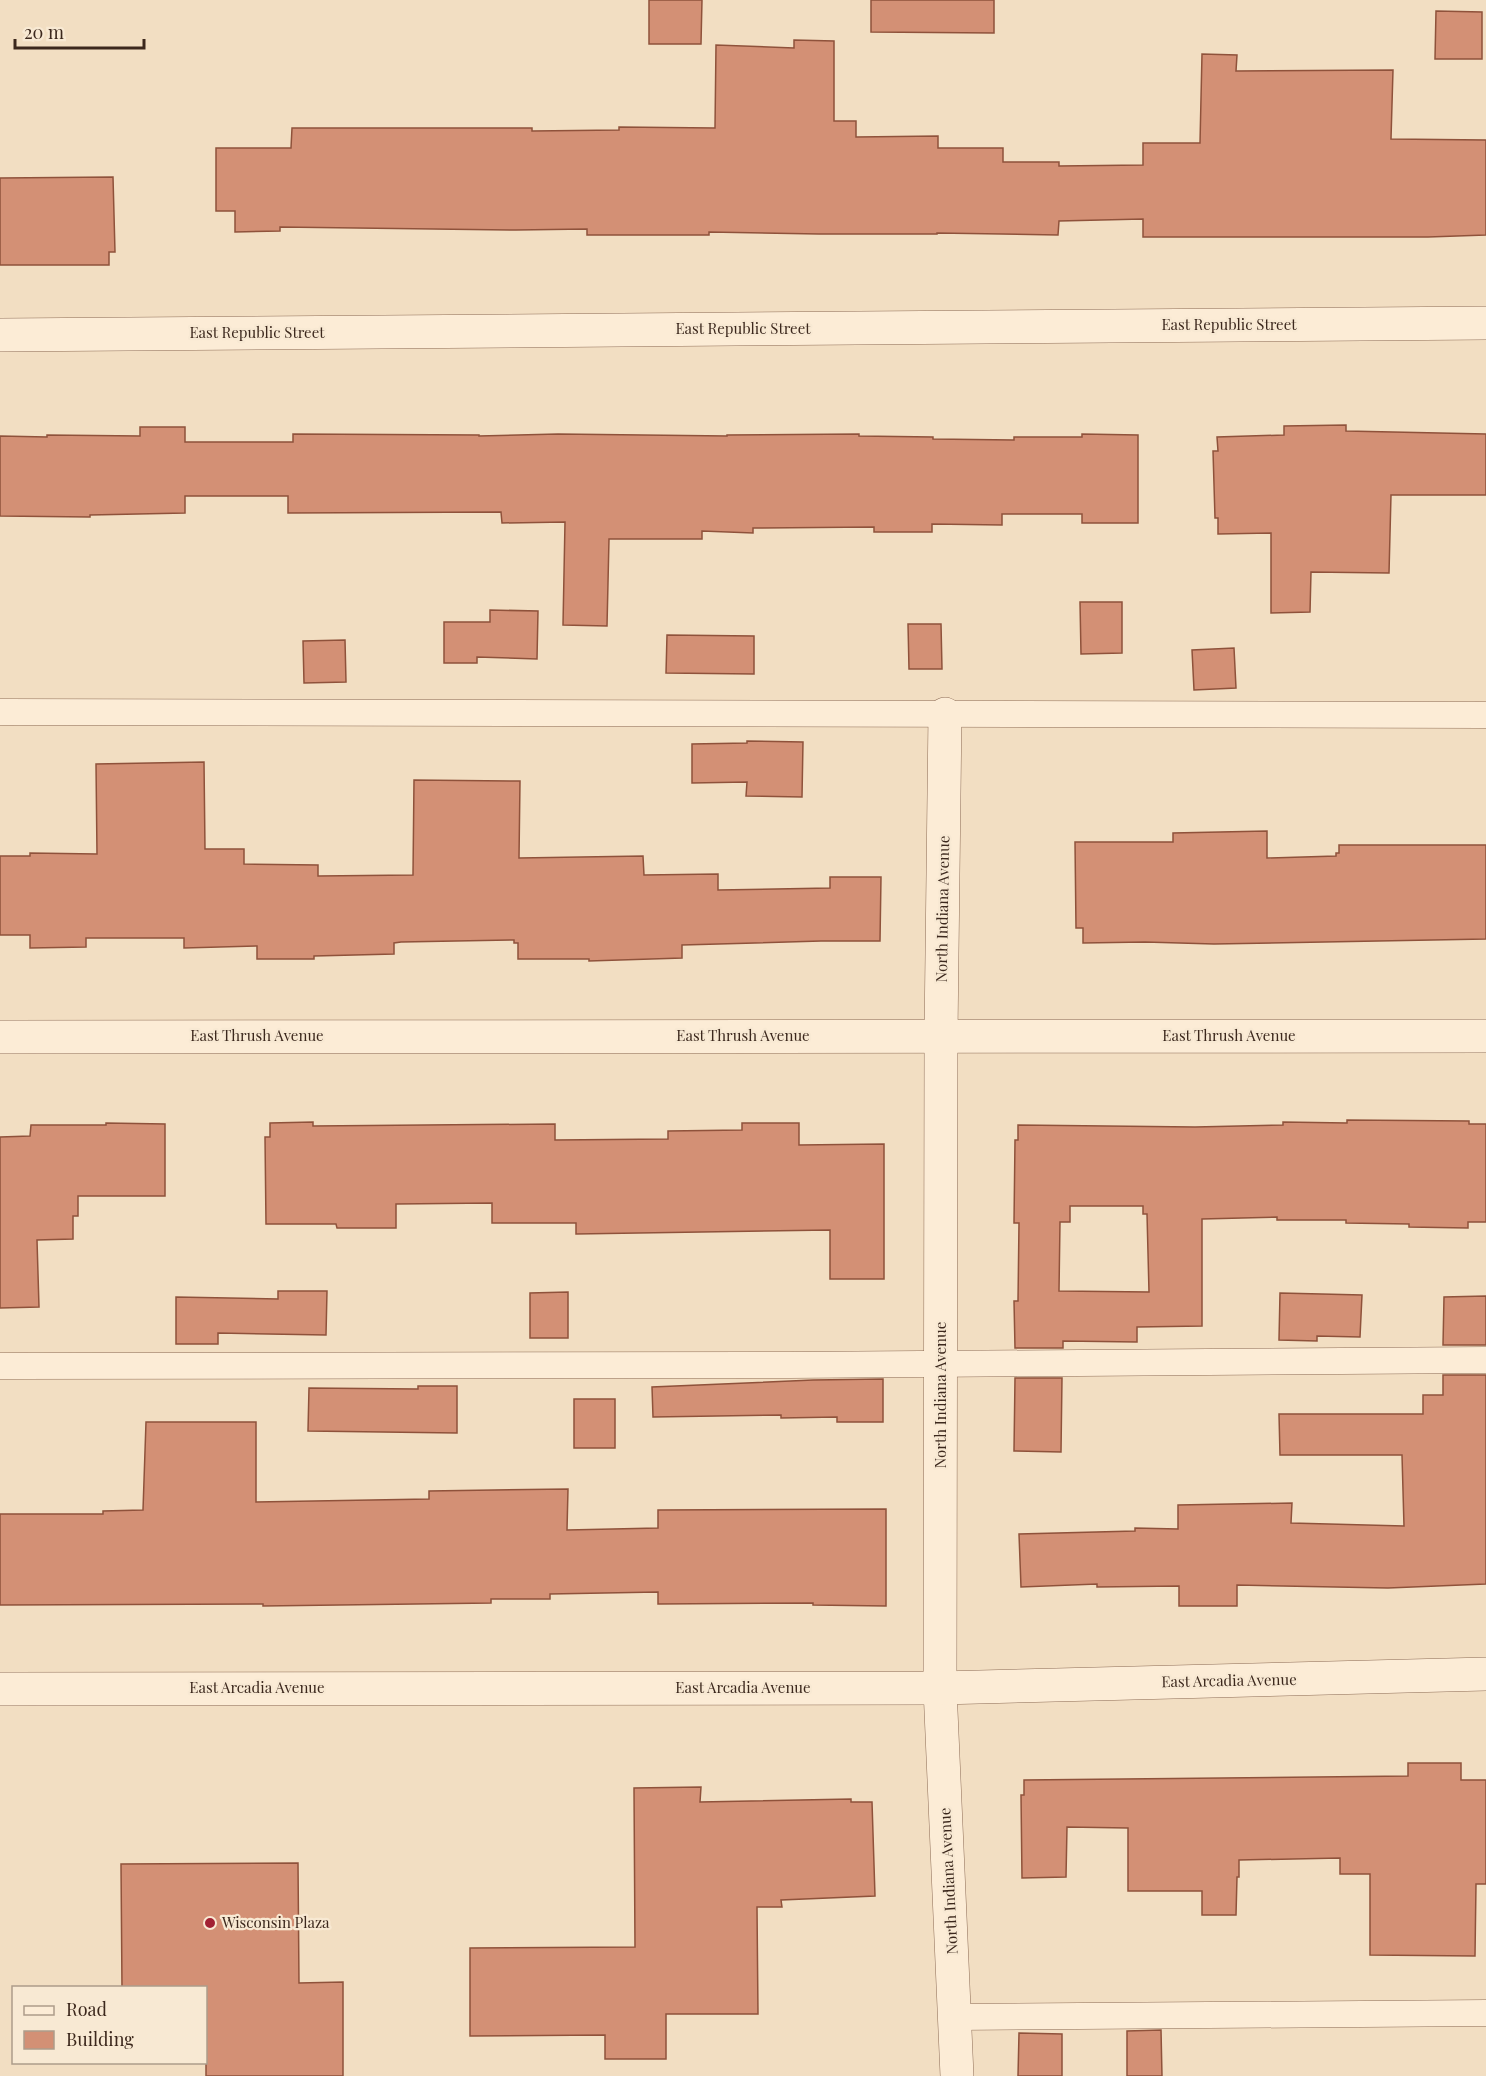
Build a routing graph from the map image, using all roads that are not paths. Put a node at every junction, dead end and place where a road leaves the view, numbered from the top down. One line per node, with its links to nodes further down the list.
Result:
1 (1486, 323): 2 (street, East Republic Street)
2 (0, 335)
3 (0, 711): 4 (lane)
4 (945, 714): 5 (lane); 6 (street, North Indiana Avenue)
5 (1486, 715)
6 (941, 1035): 7 (street, East Thrush Avenue); 8 (street, East Thrush Avenue); 10 (street, North Indiana Avenue)
7 (1486, 1036)
8 (0, 1037)
9 (1486, 1360): 10 (lane)
10 (941, 1364): 11 (lane); 13 (street, North Indiana Avenue)
11 (0, 1366)
12 (1486, 1674): 13 (street, East Arcadia Avenue)
13 (940, 1688): 14 (street, East Arcadia Avenue); 16 (street, North Indiana Avenue)
14 (0, 1689)
15 (1486, 2013): 16 (lane)
16 (955, 2017): 17 (street, North Indiana Avenue)
17 (957, 2076)

